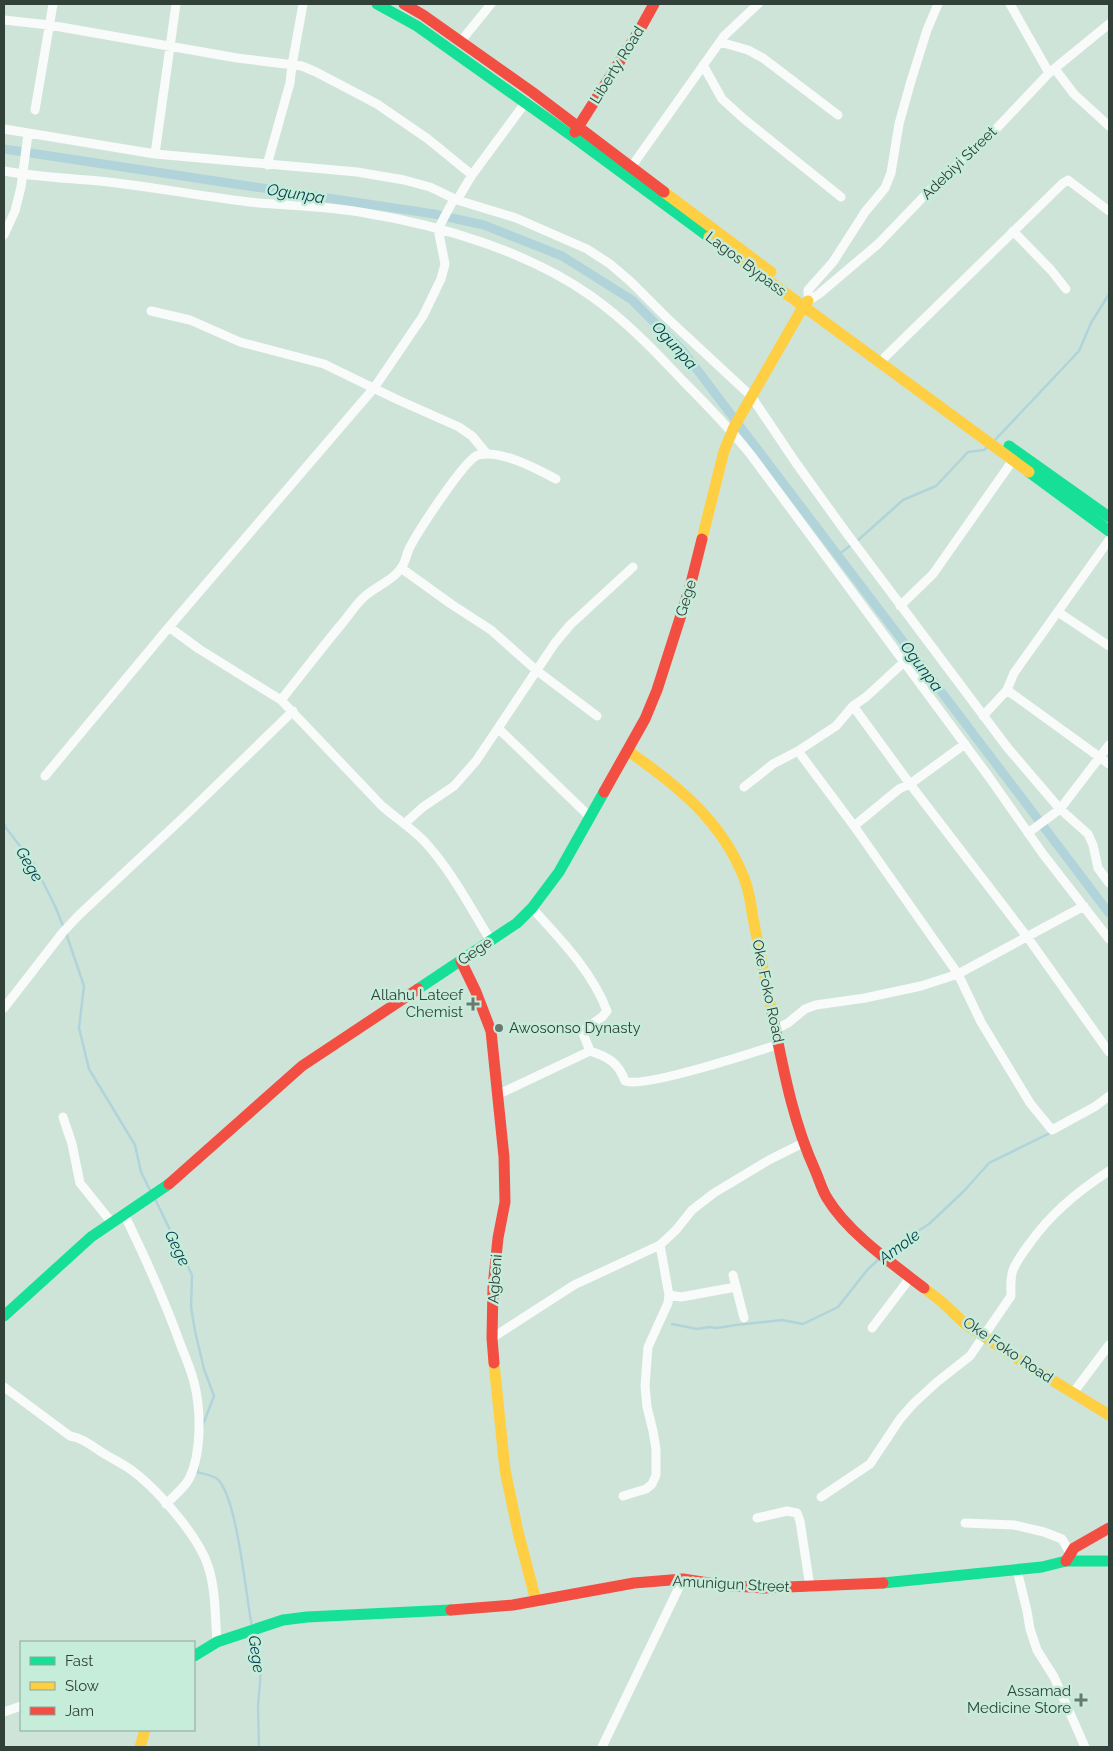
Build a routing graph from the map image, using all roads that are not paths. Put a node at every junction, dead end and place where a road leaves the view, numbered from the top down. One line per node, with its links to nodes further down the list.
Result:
1 (53, 4): 13 (street)
2 (176, 4): 16 (street)
3 (303, 4): 17 (street)
4 (377, 4): 20 (street, Lagos Bypass)
5 (404, 4): 14 (street, Lagos Bypass)
6 (491, 4): 14 (street)
7 (654, 4): 23 (street, Liberty Road)
8 (758, 4): 15 (street)
9 (938, 4): 41 (street)
10 (1010, 4): 19 (street)
11 (4, 20): 13 (street)
12 (1109, 24): 19 (street, Adebiyi Street)
13 (49, 25): 16 (street); 21 (street)
14 (461, 41): 23 (street, Lagos Bypass)
15 (720, 42): 18 (street); 22 (street)
16 (170, 46): 17 (street); 28 (street)
17 (292, 65): 29 (street); 33 (street)
18 (702, 65): 30 (street); 34 (street)
19 (1052, 71): 24 (street); 41 (street, Adebiyi Street)
20 (525, 103): 27 (street, Lagos Bypass); 33 (street)
21 (35, 110)
22 (838, 115)
23 (579, 126): 27 (street, Liberty Road); 30 (street, Lagos Bypass)
24 (1109, 126)
25 (4, 130): 26 (street)
26 (28, 134): 28 (street); 32 (street)
27 (572, 136): 41 (street, Lagos Bypass)
28 (155, 154): 29 (street)
29 (267, 165): 35 (street)
30 (632, 166): 41 (street, Lagos Bypass)
31 (4, 171): 32 (street)
32 (23, 174): 37 (street); 39 (street)
33 (472, 175): 35 (street)
34 (841, 197)
35 (456, 200): 37 (street); 45 (street)
36 (1109, 211): 38 (street)
37 (438, 227): 44 (street); 46 (street)
38 (1013, 231): 40 (street); 43 (street)
39 (4, 235)
40 (1066, 289)
41 (807, 302): 43 (street, Lagos Bypass); 45 (street, Gege); 48 (street, Lagos Bypass)
42 (151, 311): 44 (street)
43 (885, 357): 50 (street, Lagos Bypass)
44 (374, 388): 47 (street); 57 (street)
45 (749, 400): 46 (street, Gege); 55 (street)
46 (733, 430): 59 (street); 70 (street, Gege)
47 (487, 454): 49 (street); 54 (street)
48 (1013, 460): 51 (street, Lagos Bypass); 55 (street)
49 (556, 479)
50 (1109, 517)
51 (1109, 531)
52 (1109, 540): 56 (street)
53 (634, 567): 60 (street)
54 (401, 568): 60 (street); 62 (street)
55 (900, 606): 66 (street)
56 (1058, 612): 58 (street); 61 (street)
57 (169, 627): 62 (street); 74 (street)
58 (1109, 646)
59 (904, 663): 63 (street); 68 (street)
60 (536, 670): 65 (street); 67 (street)
61 (1007, 690): 66 (street); 72 (street)
62 (281, 700): 64 (street)
63 (853, 706): 71 (street); 75 (street)
64 (293, 711): 79 (street); 90 (street)
65 (597, 716)
66 (984, 716): 77 (street)
67 (499, 729): 78 (street); 79 (street)
68 (965, 744): 75 (street); 81 (street)
69 (1109, 745): 72 (street)
70 (628, 751): 78 (street, Gege); 91 (street, Oke Foko Road)
71 (798, 751): 76 (street); 80 (street)
72 (1100, 757): 73 (street); 77 (street)
73 (1109, 764)
74 (45, 776)
75 (910, 784): 80 (street); 85 (street)
76 (744, 787)
77 (1058, 810): 81 (street); 82 (street)
78 (590, 817): 84 (street, Gege)
79 (404, 824): 87 (street)
80 (854, 826): 89 (street)
81 (1030, 832): 83 (street)
82 (1109, 883)
83 (1084, 906): 85 (street); 86 (street)
84 (532, 908): 87 (street, Gege); 93 (street)
85 (1028, 938): 89 (street); 94 (street)
86 (1109, 939)
87 (491, 941): 88 (street, Gege)
88 (461, 961): 95 (street, Agbeni); 100 (street, Gege)
89 (958, 974): 91 (street); 96 (street)
90 (4, 1008)
91 (776, 1029): 92 (street, Oke Foko Road)
92 (779, 1044): 93 (street); 98 (street, Oke Foko Road)
93 (590, 1051): 95 (street)
94 (1109, 1052)
95 (497, 1095): 110 (street, Agbeni)
96 (1109, 1096)
97 (63, 1117): 101 (street)
98 (803, 1143): 102 (street); 104 (street, Oke Foko Road)
99 (1109, 1171): 111 (street)
100 (124, 1214): 101 (street, Gege); 118 (street)
101 (112, 1222): 107 (street, Gege)
102 (660, 1245): 106 (street); 110 (street)
103 (733, 1275): 105 (street)
104 (910, 1278): 109 (street); 111 (street, Oke Foko Road)
105 (736, 1287): 106 (street); 108 (street)
106 (670, 1296): 116 (street)
107 (4, 1316)
108 (744, 1318)
109 (872, 1328)
110 (492, 1338): 127 (street, Agbeni)
111 (984, 1338): 114 (street, Oke Foko Road); 117 (street)
112 (1109, 1346): 114 (street)
113 (4, 1387): 118 (street)
114 (1073, 1393): 115 (street, Oke Foko Road)
115 (1109, 1415)
116 (623, 1496)
117 (821, 1497)
118 (166, 1504): 128 (street)
119 (757, 1518): 126 (street)
120 (965, 1523): 122 (street)
121 (1109, 1528): 122 (street)
122 (1068, 1557): 123 (street, Amunigun Street); 124 (street, Amunigun Street)
123 (1109, 1561)
124 (1018, 1570): 126 (street, Amunigun Street); 135 (street)
125 (682, 1579): 126 (street, Amunigun Street); 127 (street, Amunigun Street); 134 (street)
126 (810, 1587)
127 (536, 1601): 128 (street, Amunigun Street)
128 (217, 1642): 129 (street, Amunigun Street)
129 (195, 1655)
130 (20, 1706): 131 (street)
131 (4, 1712)
132 (145, 1731): 133 (street)
133 (140, 1747)
134 (602, 1747)
135 (1085, 1747)

